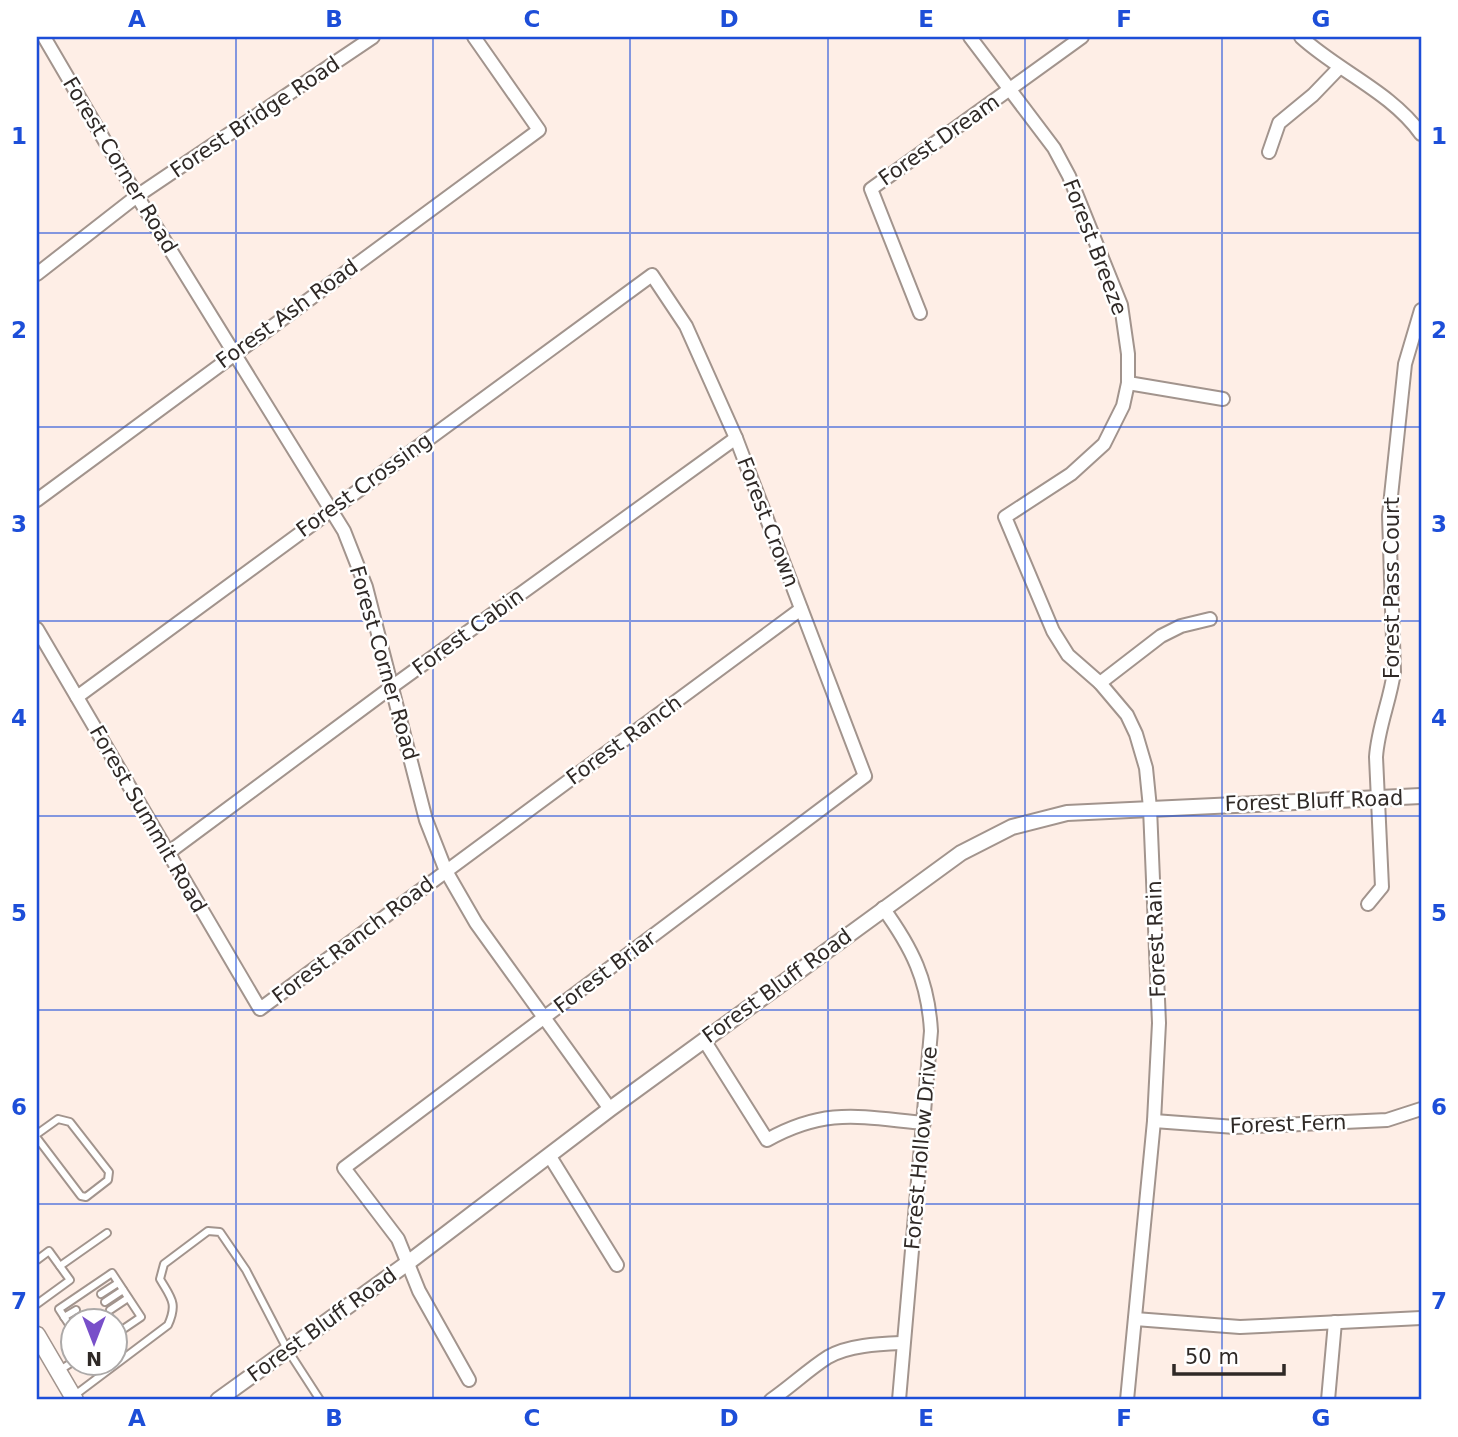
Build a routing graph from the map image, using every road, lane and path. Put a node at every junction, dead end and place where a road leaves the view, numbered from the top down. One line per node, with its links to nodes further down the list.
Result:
1 (44, 37): 11 (street, Forest Corner Road)
2 (373, 37): 11 (street, Forest Bridge Road)
3 (474, 37): 16 (street, Forest Ash Road)
4 (971, 37): 8 (street, Forest Breeze)
5 (1082, 37): 8 (street, Forest Dream)
6 (1301, 37): 7 (street)
7 (1339, 68): 9 (street); 10 (street)
8 (1010, 90): 15 (street, Forest Dream); 17 (street, Forest Breeze)
9 (1421, 134)
10 (1269, 152)
11 (137, 196): 12 (street, Forest Bridge Road); 16 (street, Forest Corner Road)
12 (37, 274)
13 (652, 275): 19 (street, Forest Crown); 21 (street, Forest Crossing)
14 (1421, 310): 31 (street, Forest Pass Court)
15 (920, 313)
16 (234, 353): 20 (street, Forest Ash Road); 21 (street, Forest Corner Road)
17 (1128, 383): 18 (street); 22 (street, Forest Breeze)
18 (1223, 399)
19 (736, 438): 23 (street, Forest Crown); 27 (street, Forest Cabin)
20 (37, 500)
21 (331, 509): 27 (street, Forest Corner Road); 28 (street, Forest Crossing)
22 (1005, 517): 26 (street, Forest Rain)
23 (801, 609): 29 (street, Forest Crown); 34 (street, Forest Ranch)
24 (1210, 618): 26 (street)
25 (37, 629): 28 (street, Forest Summit Road)
26 (1100, 683): 32 (street, Forest Rain)
27 (393, 686): 33 (street, Forest Cabin); 34 (street, Forest Corner Road)
28 (77, 696): 33 (street, Forest Summit Road)
29 (865, 776): 38 (street, Forest Briar)
30 (1421, 796): 31 (street, Forest Bluff Road)
31 (1376, 798): 32 (street, Forest Bluff Road); 35 (street, Forest Pass Court)
32 (1150, 807): 36 (street, Forest Bluff Road); 42 (street, Forest Rain)
33 (168, 853): 37 (street, Forest Summit Road)
34 (446, 871): 37 (street, Forest Ranch Road); 38 (street, Forest Corner Road)
35 (1368, 904)
36 (883, 908): 39 (street, Forest Bluff Road); 43 (street, Forest Hollow Drive)
37 (260, 1009)
38 (543, 1018): 40 (street, Forest Corner Road); 48 (street, Forest Briar)
39 (704, 1040): 40 (street, Forest Bluff Road); 43 (street)
40 (610, 1109): 45 (street, Forest Bluff Road)
41 (1421, 1109): 42 (street, Forest Fern)
42 (1154, 1121): 60 (street, Forest Rain)
43 (924, 1123): 64 (street, Forest Hollow Drive)
44 (37, 1136): 44 (lane)
45 (549, 1155): 48 (street, Forest Bluff Road); 49 (street)
46 (107, 1233): 50 (lane)
47 (37, 1260): 50 (lane)
48 (409, 1262): 65 (street, Forest Bluff Road); 67 (street)
49 (617, 1265)
50 (61, 1266): 56 (lane)
51 (118, 1283): 52 (lane); 53 (lane); 57 (lane)
52 (123, 1290): 54 (lane); 55 (lane)
53 (100, 1294)
54 (128, 1298): 58 (lane); 62 (lane)
55 (105, 1301)
56 (37, 1304)
57 (60, 1308)
58 (113, 1308)
59 (1421, 1318): 61 (street)
60 (1135, 1319): 61 (street); 73 (street, Forest Rain)
61 (1335, 1322): 74 (street)
62 (130, 1324)
63 (37, 1335): 66 (main road)
64 (903, 1343): 71 (street); 72 (street, Forest Hollow Drive)
65 (287, 1349): 68 (lane); 69 (street, Forest Bluff Road); 70 (lane)
66 (58, 1371): 68 (main road)
67 (469, 1380)
68 (74, 1399)
69 (218, 1400)
70 (320, 1400)
71 (771, 1400)
72 (899, 1400)
73 (1126, 1400)
74 (1328, 1400)

